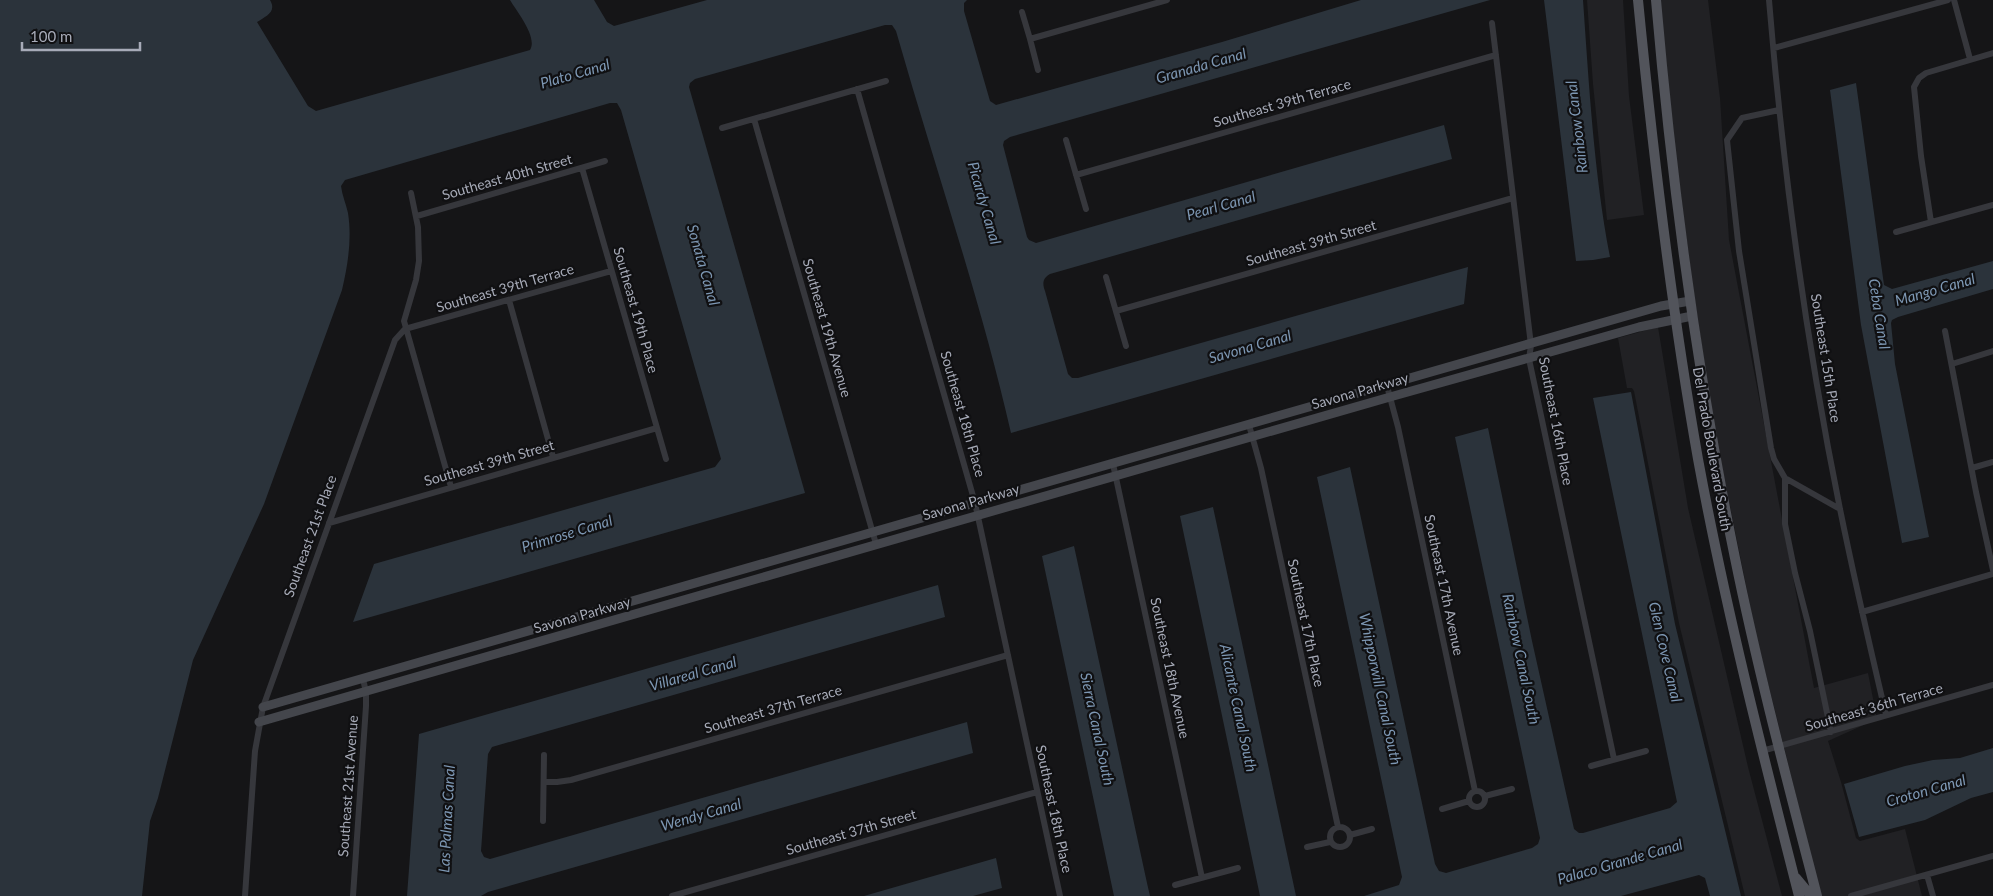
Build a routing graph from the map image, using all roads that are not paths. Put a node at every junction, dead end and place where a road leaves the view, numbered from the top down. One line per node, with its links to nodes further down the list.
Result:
1 (1167, 0): 9 (street)
2 (1638, 0): 35 (main road, Del Prado Boulevard South)
3 (1656, 0): 34 (main road, Del Prado Boulevard South)
4 (1768, 0): 10 (street, Southeast 15th Place)
5 (1948, 0): 10 (street)
6 (1954, 0): 13 (street)
7 (1022, 12): 9 (street)
8 (1492, 24): 12 (street, Southeast 16th Place)
9 (1030, 39): 14 (street)
10 (1774, 48): 17 (street, Southeast 15th Place)
11 (1993, 53): 13 (street)
12 (1496, 55): 23 (street, Southeast 39th Terrace); 25 (street, Southeast 16th Place)
13 (1970, 59): 29 (street)
14 (1038, 70)
15 (886, 81): 16 (street)
16 (857, 89): 18 (street); 59 (street, Southeast 18th Place)
17 (1779, 110): 57 (street); 60 (street, Southeast 15th Place)
18 (754, 119): 19 (street); 63 (street, Southeast 19th Avenue)
19 (722, 128)
20 (1066, 140): 23 (street)
21 (605, 161): 22 (street, Southeast 40th Street)
22 (582, 168): 28 (street, Southeast 40th Street); 31 (street, Southeast 19th Place)
23 (1076, 175): 27 (street)
24 (410, 193): 28 (street, Southeast 21st Place)
25 (1513, 198): 36 (street, Southeast 39th Street); 41 (street, Southeast 16th Place)
26 (1993, 205): 29 (street)
27 (1086, 209)
28 (417, 216): 39 (street, Southeast 21st Place)
29 (1931, 222): 30 (street)
30 (1896, 232)
31 (611, 270): 33 (street, Southeast 39th Terrace); 49 (street, Southeast 19th Place)
32 (1106, 277): 36 (street)
33 (509, 300): 39 (street, Southeast 39th Terrace); 51 (street)
34 (1690, 301): 35 (street, Savona Parkway); 37 (main road, Del Prado Boulevard South)
35 (1672, 303): 38 (main road, Del Prado Boulevard South); 41 (street, Savona Parkway)
36 (1116, 311): 42 (street)
37 (1692, 316): 38 (street, Savona Parkway); 78 (main road, Del Prado Boulevard South)
38 (1675, 319): 44 (street, Savona Parkway); 80 (main road, Del Prado Boulevard South)
39 (405, 329): 58 (street); 62 (street, Southeast 21st Place)
40 (1945, 331): 45 (street)
41 (1531, 344): 44 (street, Southeast 16th Place); 46 (street, Savona Parkway)
42 (1126, 346)
43 (1993, 352): 45 (street)
44 (1529, 359): 47 (street, Savona Parkway); 82 (street, Southeast 16th Place)
45 (1952, 364): 55 (street)
46 (1387, 386): 47 (street, Southeast 17th Avenue); 48 (street, Savona Parkway)
47 (1390, 397): 50 (street, Savona Parkway); 86 (street, Southeast 17th Avenue)
48 (1249, 425): 50 (street, Southeast 17th Place); 54 (street, Savona Parkway)
49 (657, 428): 51 (street, Southeast 39th Street); 52 (street, Southeast 19th Place)
50 (1252, 436): 56 (street, Savona Parkway); 92 (street, Southeast 17th Place)
51 (553, 457): 58 (street, Southeast 39th Street)
52 (666, 459)
53 (1993, 462): 55 (street)
54 (1113, 464): 56 (street, Southeast 18th Avenue); 59 (street, Savona Parkway)
55 (1972, 468): 65 (street)
56 (1115, 475): 61 (street, Savona Parkway); 101 (street, Southeast 18th Avenue)
57 (1785, 478): 60 (street); 77 (street)
58 (451, 487): 62 (street, Southeast 39th Street)
59 (975, 503): 61 (street, Southeast 18th Place); 63 (street, Savona Parkway)
60 (1840, 509): 69 (street, Southeast 15th Place)
61 (977, 515): 64 (street, Savona Parkway); 70 (street, Southeast 18th Place)
62 (328, 522): 74 (street, Southeast 21st Place)
63 (872, 532): 64 (street, Southeast 19th Avenue); 67 (street, Savona Parkway)
64 (876, 544): 68 (street, Savona Parkway)
65 (1993, 570)
66 (1993, 574): 69 (street)
67 (642, 598): 68 (street); 71 (street, Savona Parkway)
68 (644, 611): 73 (street, Savona Parkway)
69 (1862, 612): 75 (street, Southeast 15th Place)
70 (1008, 655): 84 (street, Southeast 37th Terrace); 87 (street, Southeast 18th Place)
71 (363, 679): 73 (street, Southeast 21st Avenue); 74 (street, Savona Parkway)
72 (1993, 686): 75 (street, Southeast 36th Terrace)
73 (366, 692): 76 (street, Savona Parkway); 104 (street, Southeast 21st Avenue)
74 (263, 707): 76 (street, Southeast 21st Place)
75 (1886, 716): 77 (street, Southeast 36th Terrace)
76 (259, 722): 103 (street, Southeast 21st Place)
77 (1831, 732): 78 (street, Southeast 36th Terrace)
78 (1778, 747): 80 (street, Southeast 36th Terrace); 109 (main road, Del Prado Boulevard South)
79 (1646, 751): 82 (street)
80 (1762, 751): 100 (main road, Del Prado Boulevard South)
81 (544, 755): 84 (street)
82 (1614, 759): 83 (street)
83 (1591, 766)
84 (544, 782): 91 (street)
85 (1512, 789): 88 (street)
86 (1475, 790): 88 (street); 89 (street)
87 (1037, 792): 105 (street, Southeast 37th Street); 106 (street, Southeast 18th Place)
88 (1485, 796): 89 (street)
89 (1469, 801): 90 (street)
90 (1442, 809)
91 (543, 821)
92 (1338, 827): 94 (street); 95 (street)
93 (1372, 829): 94 (street)
94 (1350, 835): 95 (street)
95 (1330, 842): 96 (street)
96 (1307, 847)
97 (1993, 856): 99 (street)
98 (1238, 868): 101 (street)
99 (1927, 875): 110 (street); 111 (street)
100 (1794, 876): 107 (main road, Del Prado Boulevard South); 108 (main road)
101 (1202, 878): 102 (street)
102 (1175, 885)
103 (245, 896)
104 (353, 896)
105 (672, 896)
106 (1060, 896)
107 (1799, 896)
108 (1811, 896)
109 (1816, 896)
110 (1851, 896)
111 (1932, 896)

